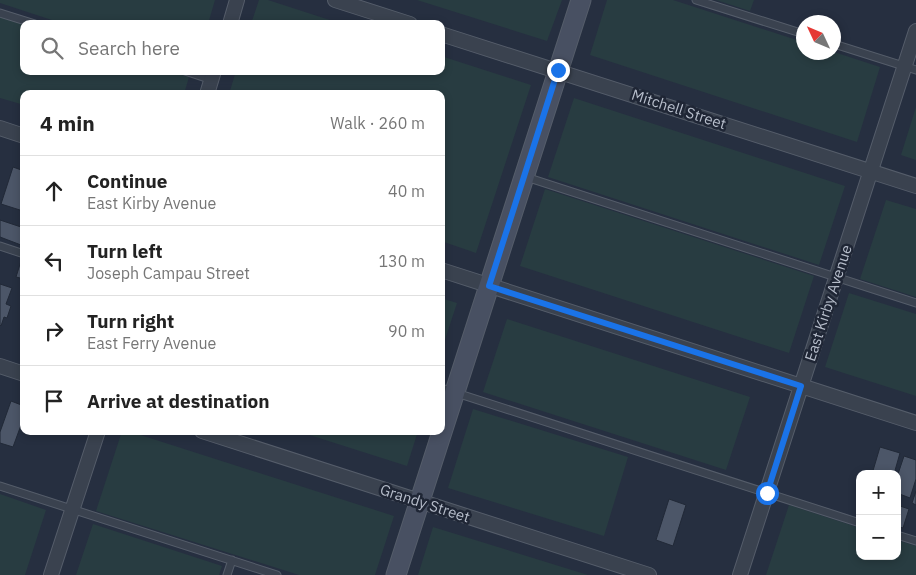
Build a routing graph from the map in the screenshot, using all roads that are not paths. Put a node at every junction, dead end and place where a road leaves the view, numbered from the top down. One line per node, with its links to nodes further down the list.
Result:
1 (238, 0): 7 (street)
2 (335, 0): 8 (street)
3 (581, 0): 14 (street)
4 (696, 0): 9 (lane)
5 (0, 13): 6 (lane)
6 (22, 20)
7 (231, 20)
8 (398, 20)
9 (796, 31)
10 (916, 31): 13 (street, East Kirby Avenue)
11 (445, 35): 14 (street, Mitchell Street)
12 (841, 46): 13 (lane)
13 (910, 69): 19 (street, East Kirby Avenue)
14 (558, 70): 19 (street, Mitchell Street); 20 (street)
15 (213, 75): 16 (street)
16 (208, 90)
17 (0, 128): 18 (street)
18 (20, 135)
19 (871, 171): 21 (street, Mitchell Street); 25 (street, East Kirby Avenue)
20 (524, 177): 25 (lane); 26 (street)
21 (916, 186)
22 (0, 246): 23 (lane)
23 (20, 253)
24 (445, 271): 26 (street)
25 (836, 278): 27 (lane); 30 (street, East Kirby Avenue)
26 (489, 286): 30 (street); 31 (street)
27 (916, 303)
28 (0, 366): 29 (street)
29 (20, 373)
30 (801, 386): 32 (street); 37 (street, East Kirby Avenue)
31 (448, 391): 37 (lane)
32 (916, 423)
33 (97, 435): 39 (street)
34 (214, 435): 38 (street, Grandy Street)
35 (436, 435): 38 (street)
36 (0, 486): 39 (lane)
37 (767, 493): 40 (lane); 49 (street, East Kirby Avenue)
38 (419, 501): 47 (street); 48 (street, Grandy Street)
39 (72, 510): 43 (lane); 44 (street)
40 (856, 522)
41 (901, 536): 42 (lane)
42 (916, 541)
43 (232, 560): 45 (lane); 46 (lane)
44 (51, 575)
45 (227, 575)
46 (278, 575)
47 (396, 575)
48 (649, 575)
49 (740, 575)

